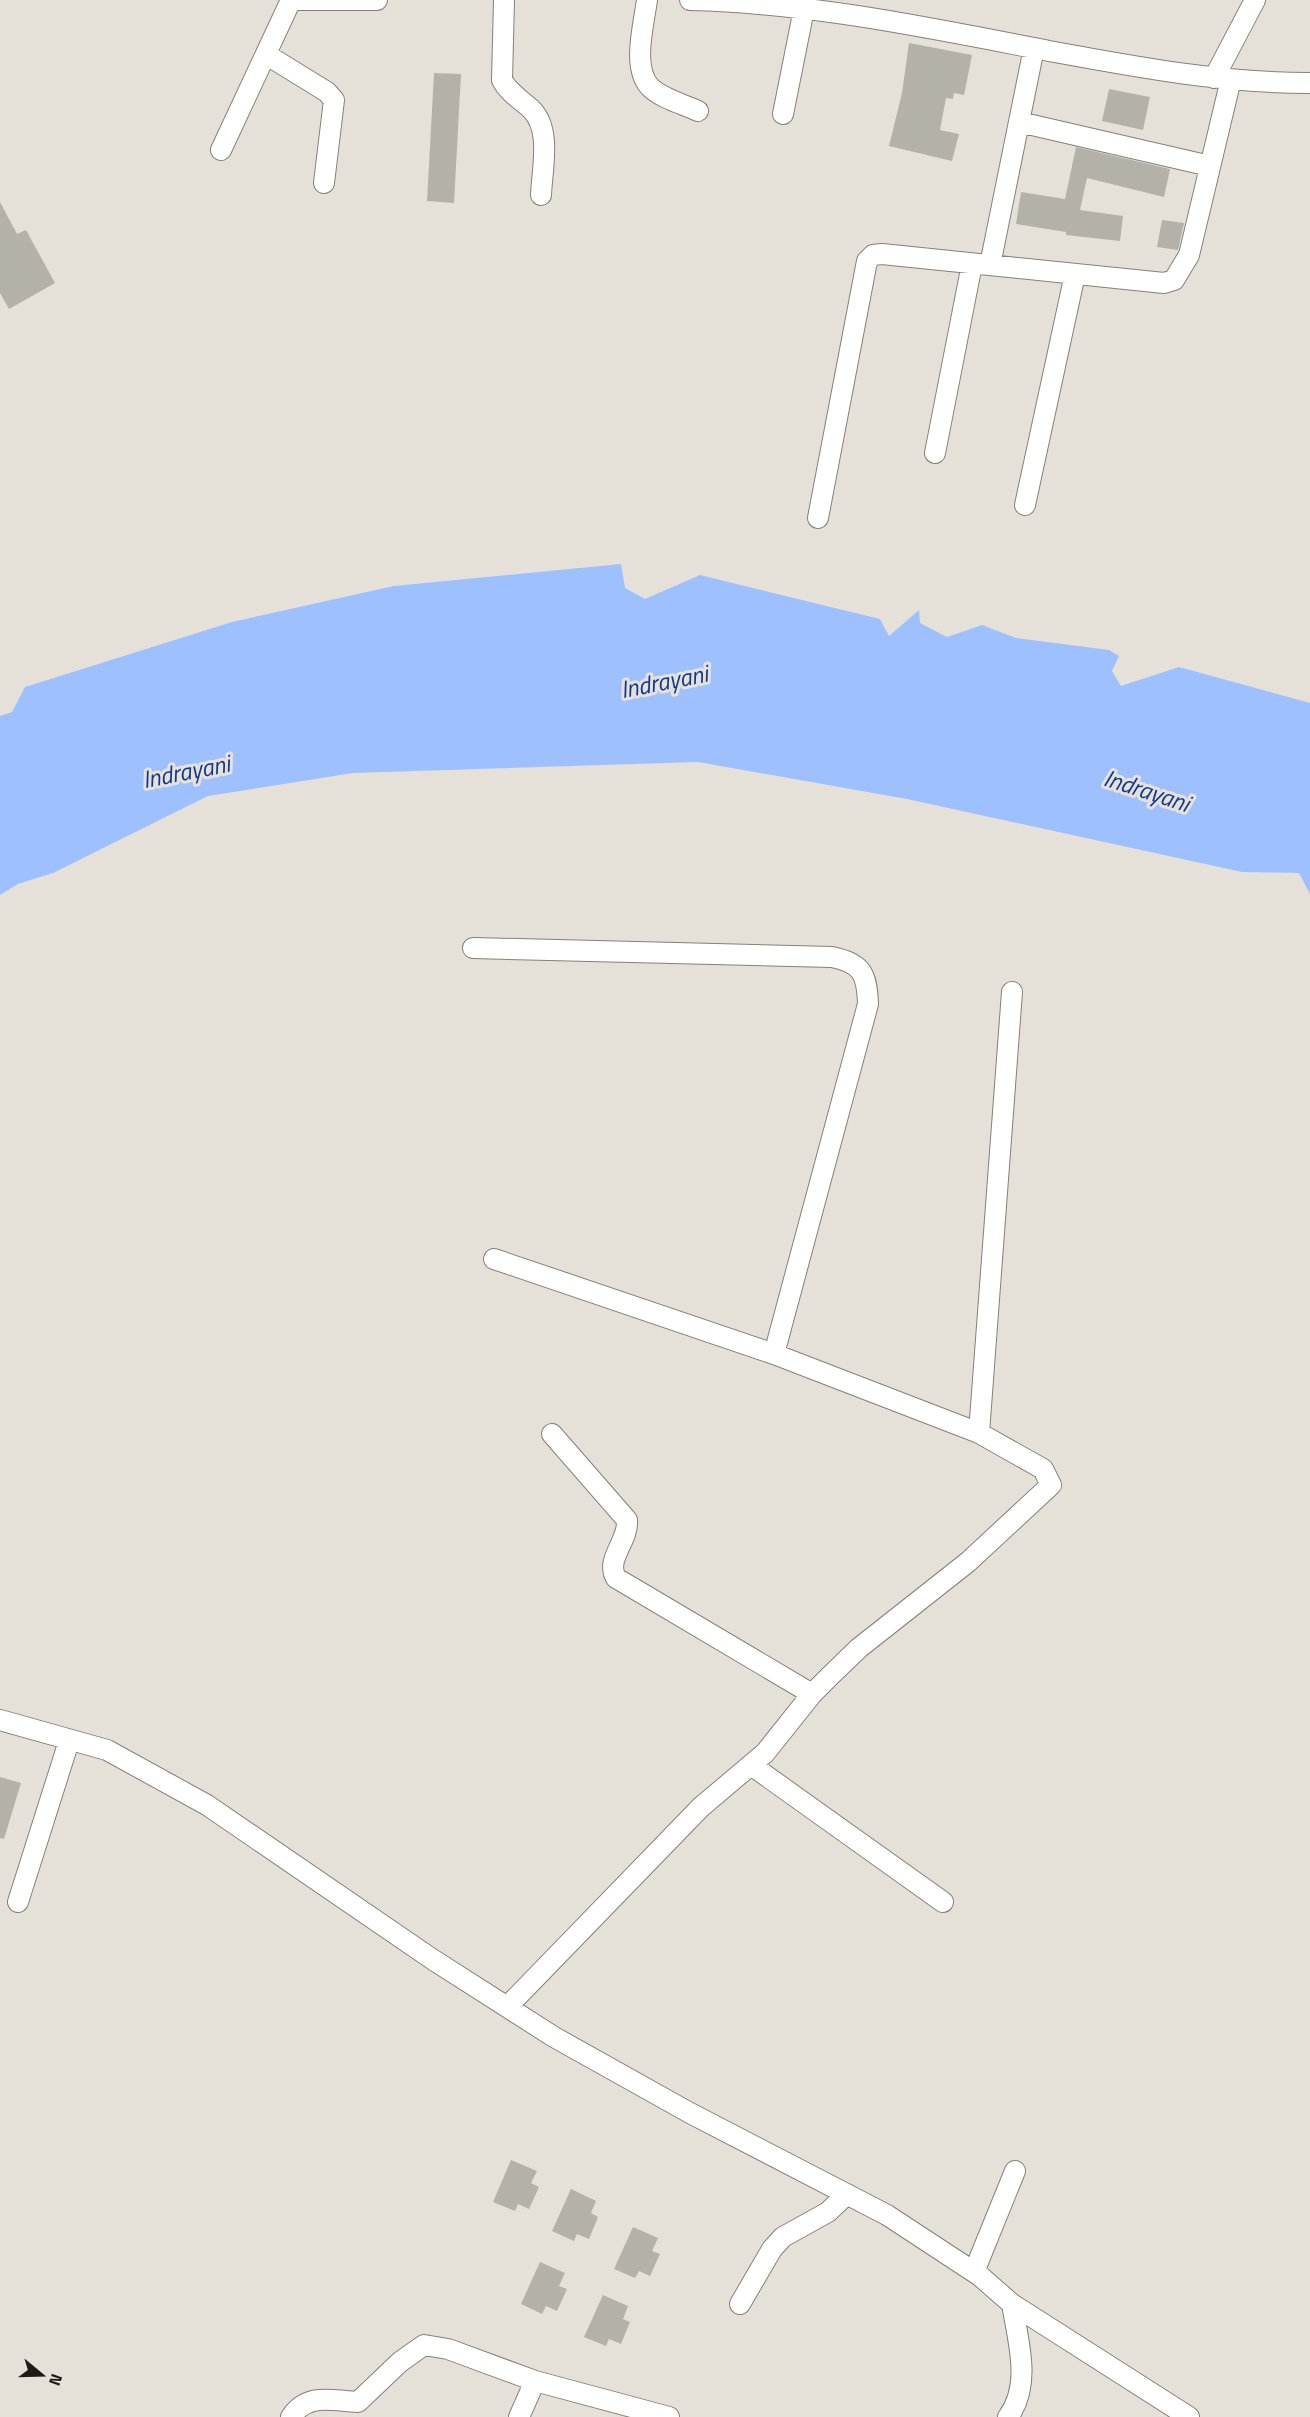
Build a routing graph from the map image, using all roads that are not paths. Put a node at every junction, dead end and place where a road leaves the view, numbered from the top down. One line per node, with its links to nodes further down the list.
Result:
1 (292, 0): 2 (street); 9 (street)
2 (377, 0)
3 (504, 0): 18 (street)
4 (647, 0): 12 (street)
5 (690, 0): 7 (street)
6 (1255, 0): 10 (street)
7 (804, 9): 8 (street); 13 (street)
8 (1034, 48): 10 (street); 14 (street)
9 (267, 55): 15 (street); 17 (street)
10 (1222, 79): 11 (street); 16 (street)
11 (1310, 83)
12 (698, 111)
13 (783, 114)
14 (1019, 122): 16 (street); 19 (street)
15 (221, 150)
16 (1210, 166): 20 (street)
17 (324, 183)
18 (541, 195)
19 (981, 265): 20 (street); 21 (street); 23 (street)
20 (1075, 274): 22 (street)
21 (935, 453)
22 (1025, 505)
23 (818, 518)
24 (472, 948): 27 (street)
25 (1012, 992): 28 (street)
26 (494, 1259): 27 (street)
27 (774, 1354): 28 (street)
28 (979, 1433): 30 (street)
29 (552, 1434): 30 (street)
30 (812, 1694): 33 (street)
31 (0, 1720): 32 (street)
32 (69, 1741): 34 (street); 36 (street)
33 (751, 1765): 35 (street); 36 (street)
34 (18, 1902)
35 (943, 1902)
36 (507, 2007): 38 (street)
37 (1015, 2171): 39 (street)
38 (847, 2194): 39 (street); 40 (street)
39 (974, 2272): 41 (street)
40 (741, 2304)
41 (1012, 2304): 46 (street); 47 (street)
42 (536, 2381): 43 (street); 44 (street); 45 (street)
43 (291, 2417)
44 (519, 2417)
45 (669, 2417)
46 (1008, 2417)
47 (1189, 2417)

